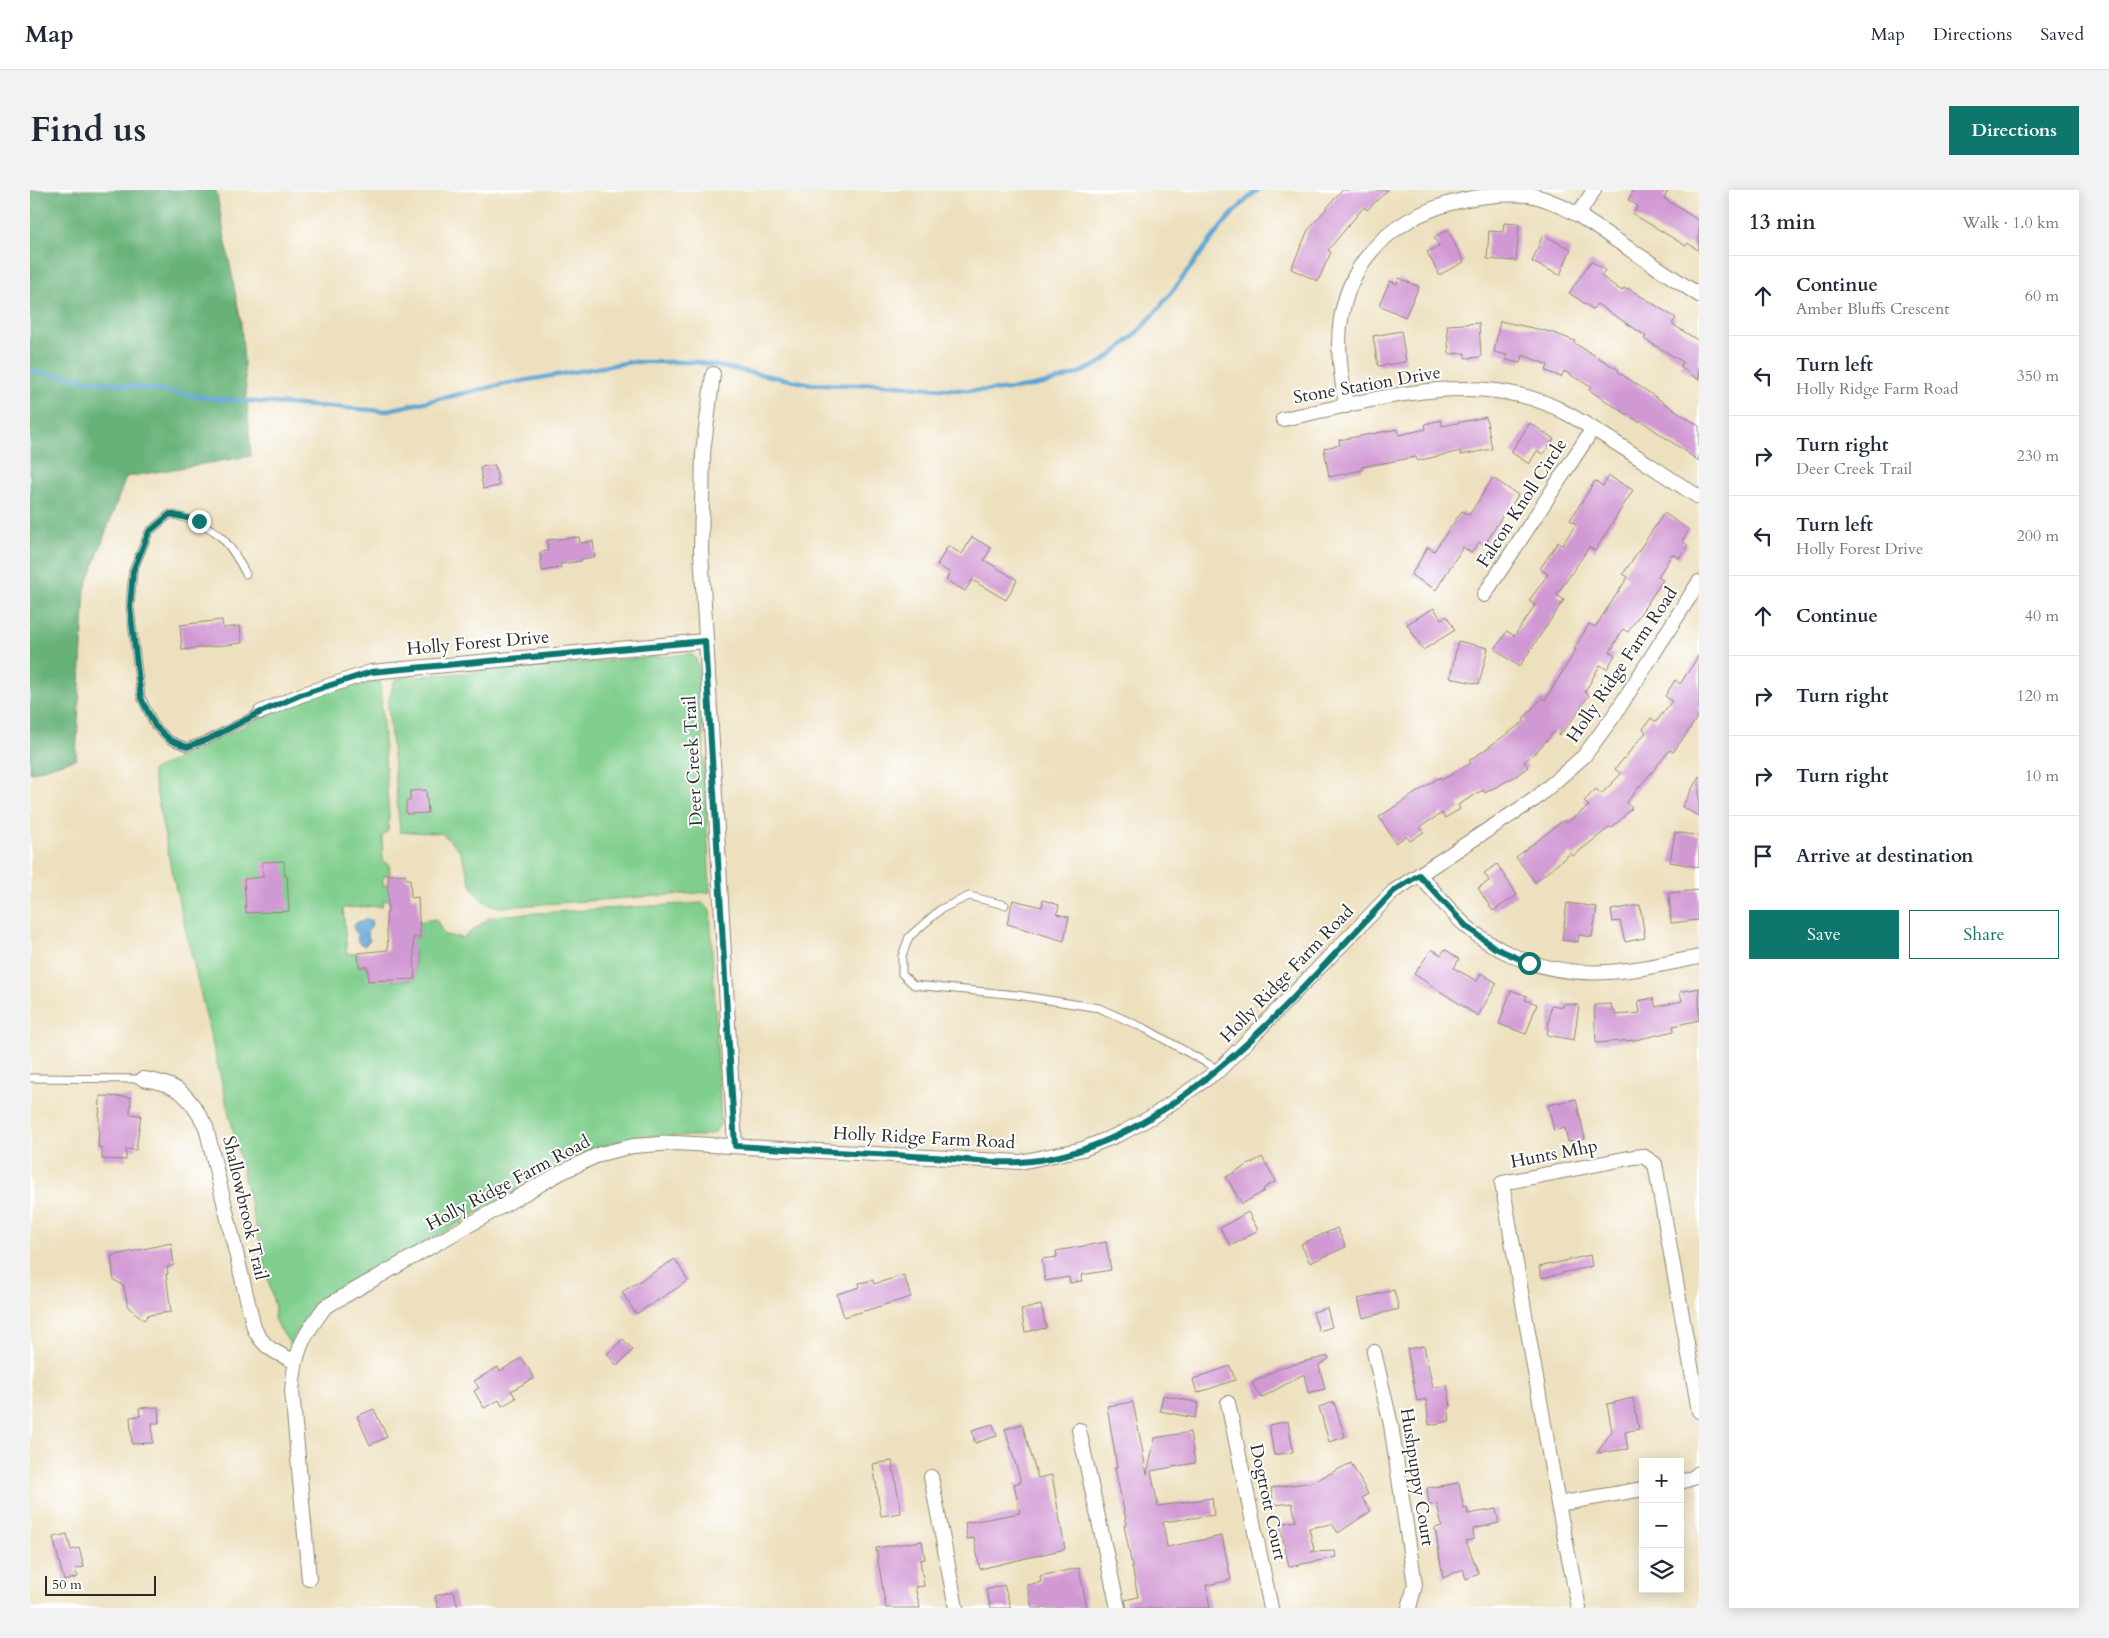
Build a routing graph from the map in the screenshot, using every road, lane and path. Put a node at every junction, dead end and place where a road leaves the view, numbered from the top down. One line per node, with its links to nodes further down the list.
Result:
1 (1594, 190): 2 (street)
2 (1578, 215): 3 (street); 5 (street)
3 (1699, 295)
4 (713, 374): 12 (street, Deer Creek Trail)
5 (1346, 406): 6 (street, Stone Station Drive); 7 (street, Stone Station Drive)
6 (1283, 419)
7 (1592, 430): 8 (street, Stone Station Drive); 11 (street, Falcon Knoll Circle)
8 (1699, 497)
9 (246, 574): 13 (lane)
10 (1699, 582): 14 (street, Holly Ridge Farm Road)
11 (1484, 595)
12 (705, 641): 13 (street, Holly Forest Drive); 20 (street, Deer Creek Trail)
13 (261, 712)
14 (1419, 875): 16 (street); 17 (street, Holly Ridge Farm Road)
15 (1005, 905): 17 (lane)
16 (1699, 957)
17 (1219, 1070): 20 (street, Holly Ridge Farm Road)
18 (30, 1078): 19 (lane)
19 (143, 1079): 22 (street, Shallowbrook Trail)
20 (735, 1146): 22 (street, Holly Ridge Farm Road)
21 (1374, 1352): 35 (street, Hushpuppy Court)
22 (294, 1361): 31 (street, Holly Ridge Farm Road)
23 (1228, 1403): 34 (street, Dogtrott Court)
24 (1699, 1411): 30 (street, Hunts Mhp)
25 (1080, 1430): 33 (street)
26 (1699, 1473): 28 (street)
27 (930, 1477): 32 (street)
28 (1684, 1481)
29 (1639, 1490): 30 (street)
30 (1558, 1504): 36 (street, Hunts Mhp)
31 (309, 1579)
32 (956, 1608)
33 (1118, 1608)
34 (1270, 1608)
35 (1409, 1608)
36 (1579, 1608)

